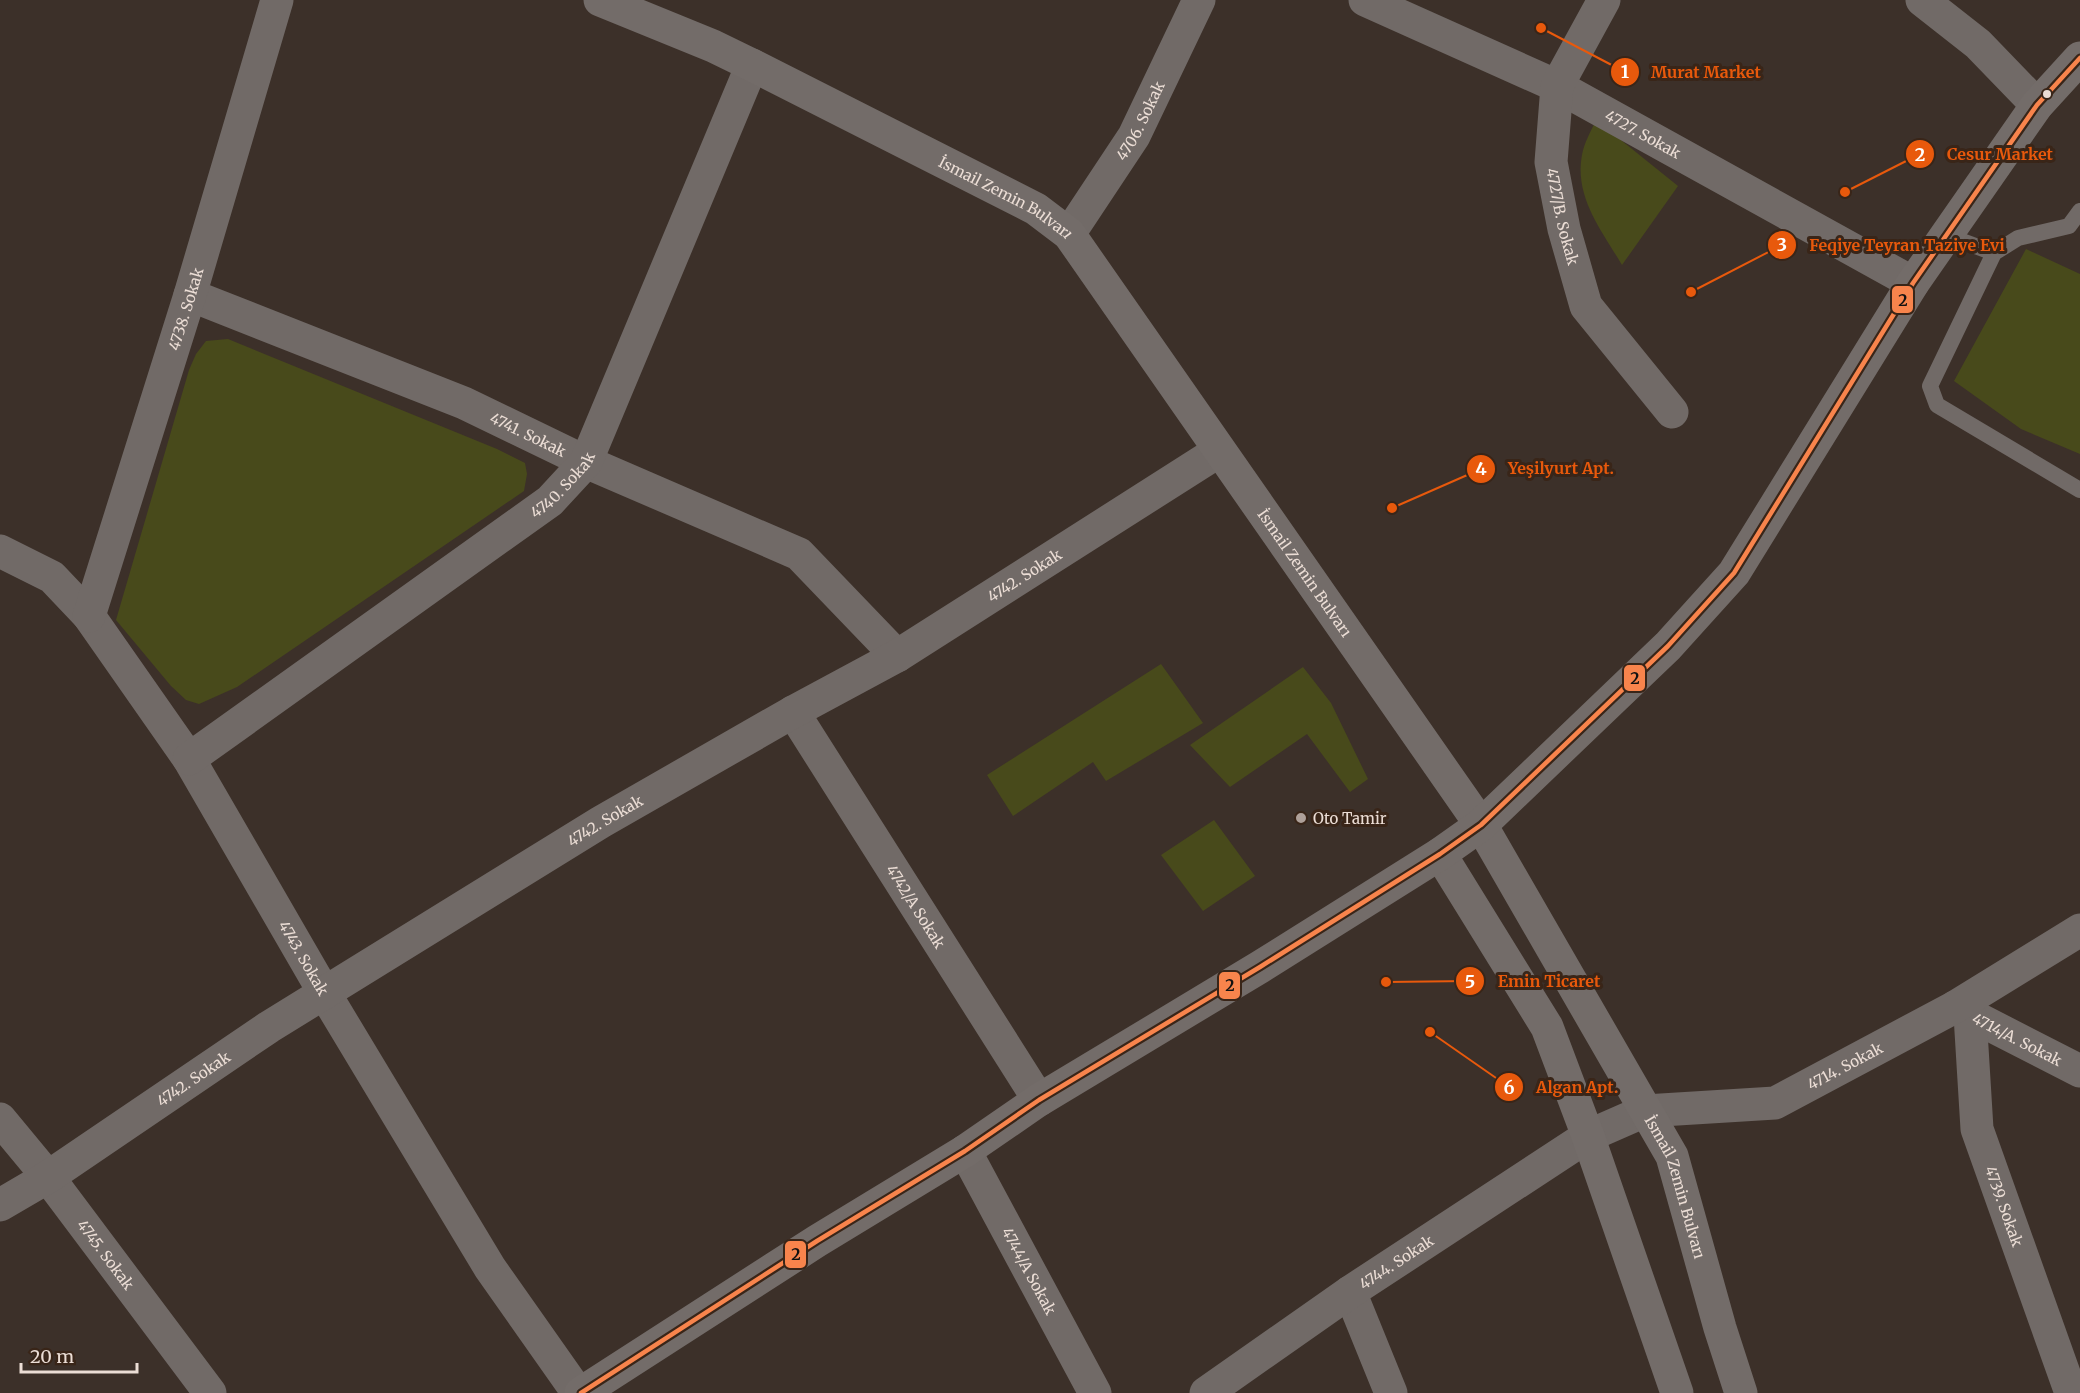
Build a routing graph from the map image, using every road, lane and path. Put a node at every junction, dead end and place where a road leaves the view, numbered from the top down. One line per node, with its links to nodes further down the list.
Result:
1 (277, 0): 16 (street, 4738. Sokak)
2 (600, 0): 8 (main road, İsmail Zemin Bulvarı)
3 (1198, 0): 12 (street, 4706. Sokak)
4 (1365, 0): 9 (street, 4727. Sokak)
5 (1604, 0): 9 (street, 4727/B. Sokak)
6 (1922, 0): 10 (street)
7 (2080, 58): 10 (main road)
8 (752, 66): 12 (main road, İsmail Zemin Bulvarı); 19 (street, 4740. Sokak)
9 (1557, 86): 15 (street, 4727. Sokak); 17 (street, 4727/B. Sokak)
10 (2037, 105): 13 (main road)
11 (2080, 211): 14 (lane)
12 (1069, 234): 18 (main road, İsmail Zemin Bulvarı)
13 (1946, 235): 14 (lane); 15 (main road)
14 (1994, 253): 20 (lane)
15 (1913, 283): 26 (main road)
16 (190, 295): 19 (street, 4741. Sokak); 22 (street, 4738. Sokak)
17 (1672, 412)
18 (1219, 451): 23 (street, 4742. Sokak); 26 (main road, İsmail Zemin Bulvarı)
19 (586, 462): 23 (street, 4741. Sokak); 25 (street, 4740. Sokak)
20 (2080, 490)
21 (0, 551): 22 (street, 4743. Sokak)
22 (89, 616): 25 (street, 4743. Sokak)
23 (897, 656): 24 (street, 4742. Sokak)
24 (793, 712): 29 (street, 4742. Sokak); 32 (street, 4742/A Sokak)
25 (189, 759): 29 (street, 4743. Sokak)
26 (1481, 825): 27 (main road); 33 (main road, İsmail Zemin Bulvarı)
27 (1440, 854): 32 (main road); 35 (main road)
28 (2080, 930): 30 (street, 4714. Sokak)
29 (325, 994): 37 (street, 4742. Sokak); 41 (street, 4743. Sokak)
30 (1962, 1011): 31 (street, 4714/A. Sokak); 33 (street, 4714. Sokak); 47 (street, 4739. Sokak)
31 (2080, 1071)
32 (1039, 1100): 36 (main road)
33 (1645, 1111): 35 (street, 4714. Sokak); 46 (main road, İsmail Zemin Bulvarı)
34 (0, 1119): 37 (street, 4745. Sokak)
35 (1588, 1136): 39 (street, 4744. Sokak); 45 (main road)
36 (965, 1151): 41 (main road); 42 (street, 4744/A Sokak)
37 (48, 1178): 38 (street, 4742. Sokak); 40 (street, 4745. Sokak)
38 (0, 1205)
39 (1350, 1292): 43 (street, 4744. Sokak); 44 (street)
40 (210, 1393)
41 (579, 1393)
42 (1095, 1393)
43 (1206, 1393)
44 (1391, 1393)
45 (1677, 1393)
46 (1741, 1393)
47 (2071, 1393)

